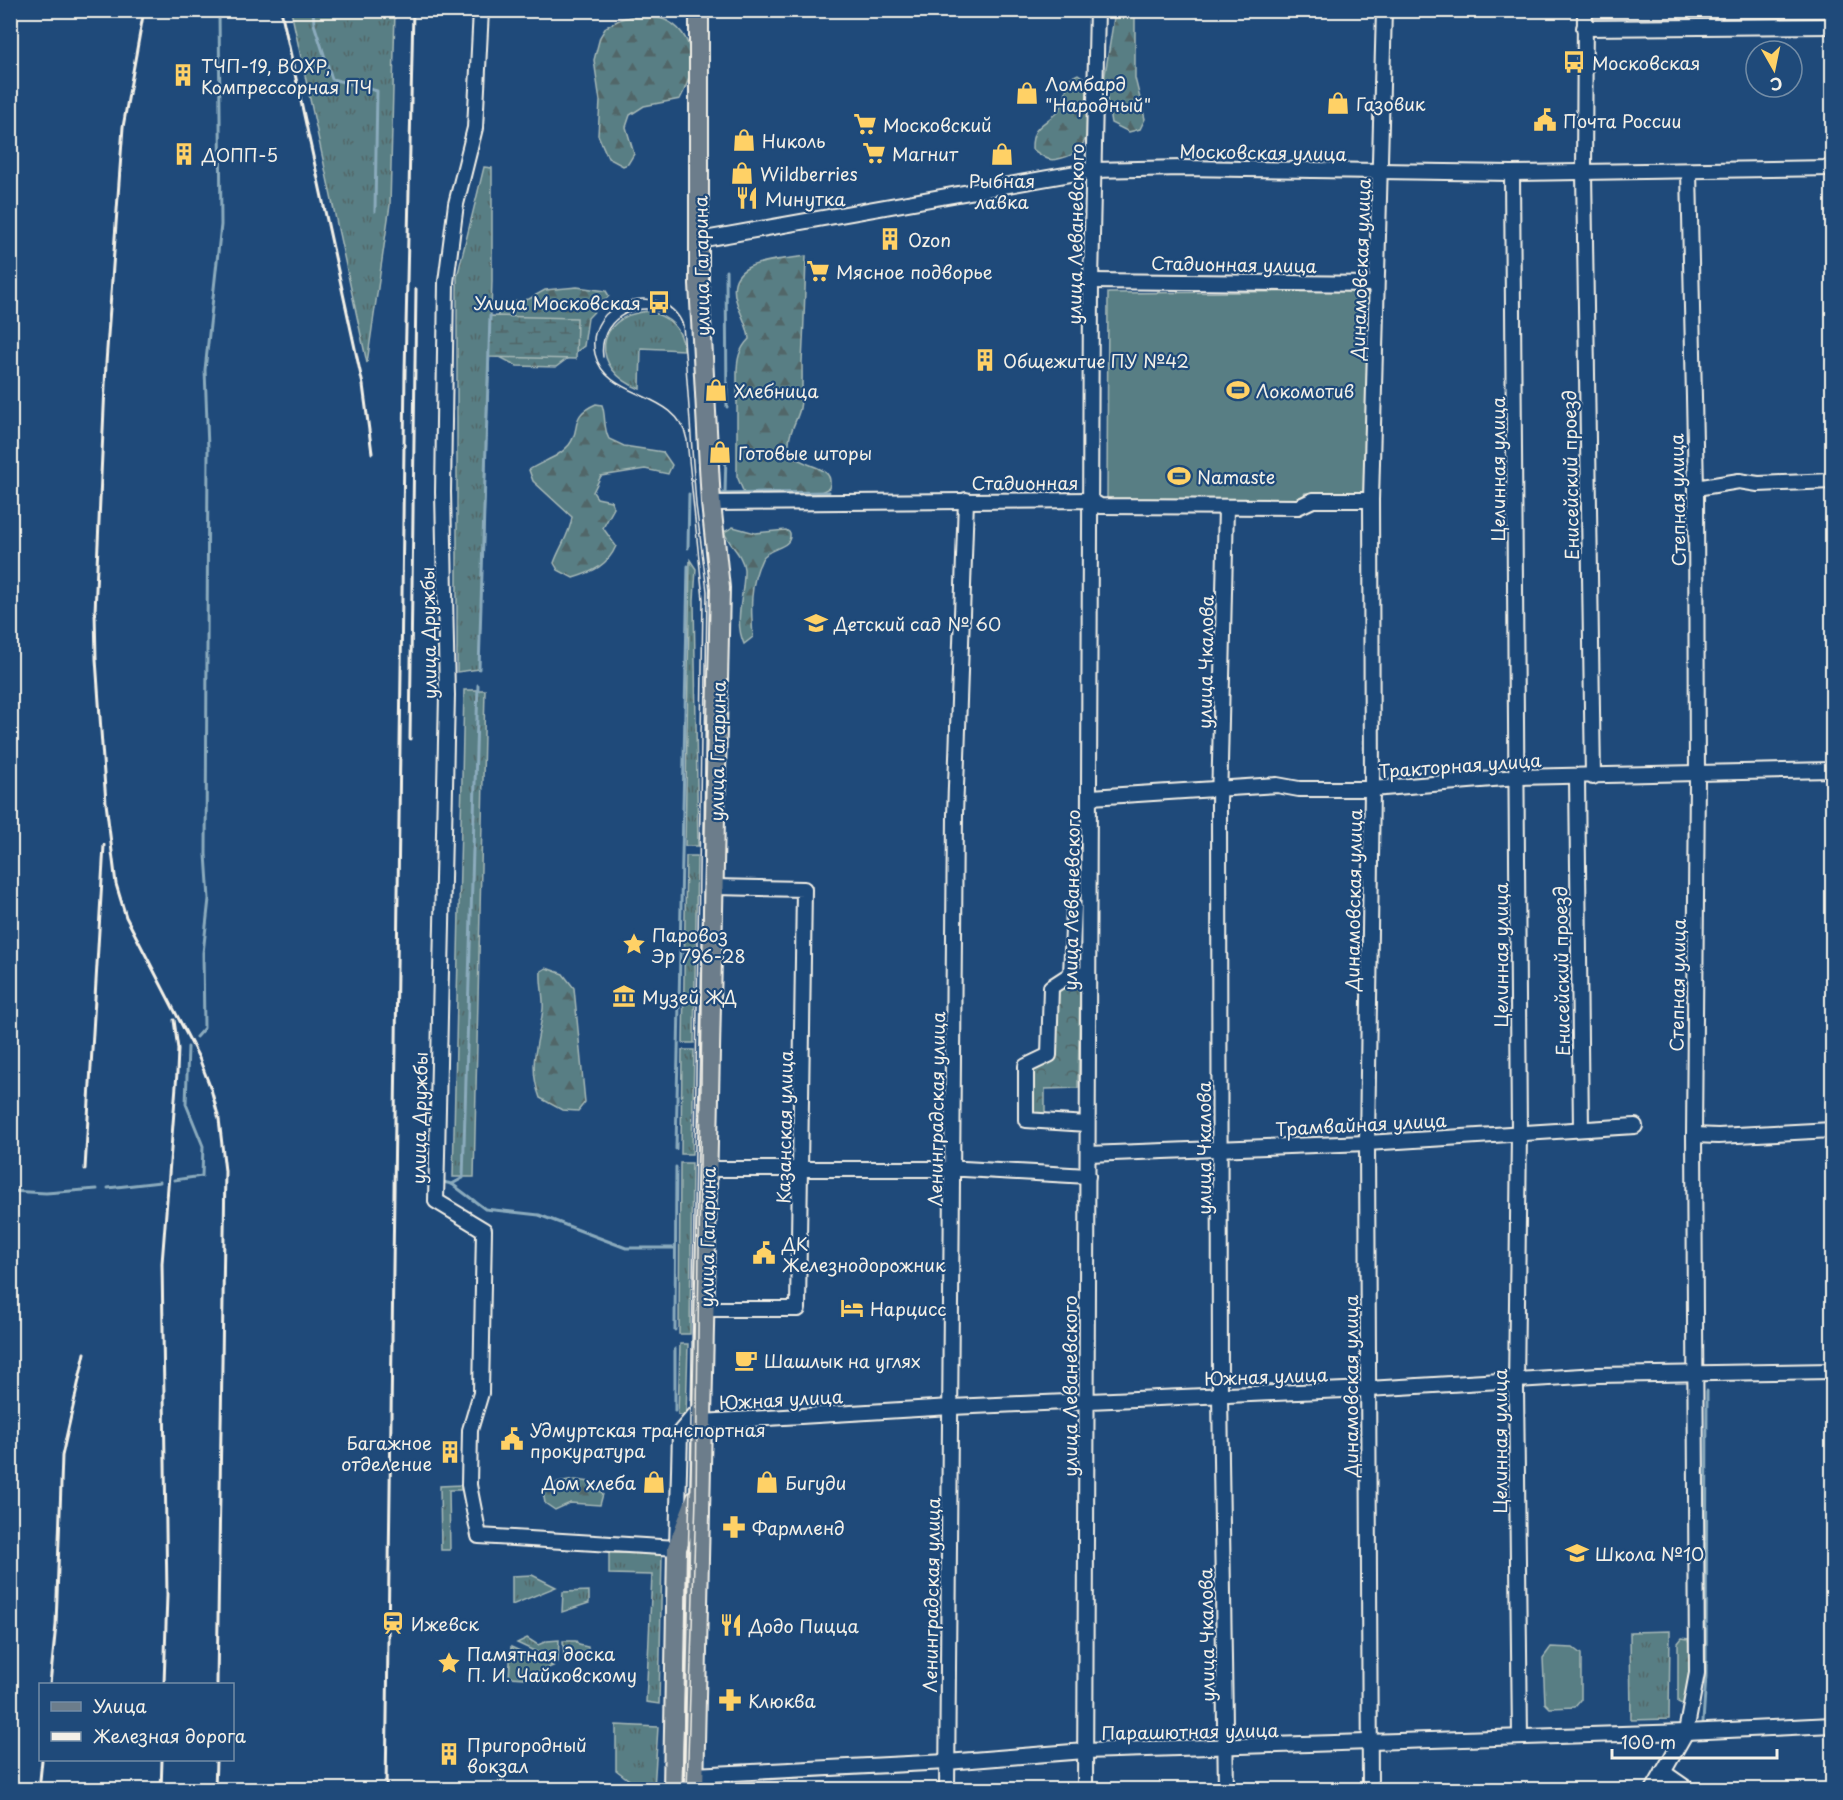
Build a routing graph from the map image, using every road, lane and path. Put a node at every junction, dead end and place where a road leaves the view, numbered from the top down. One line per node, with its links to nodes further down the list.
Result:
1 (481, 10): 59 (street, улица Дружбы)
2 (699, 10): 14 (main road, улица Гагарина)
3 (1097, 10): 9 (street, улица Леваневского)
4 (1384, 10): 10 (street, Динамовская улица)
5 (1585, 10): 7 (street, Енисейский проезд)
6 (1833, 26): 7 (street)
7 (1584, 28): 12 (street, Енисейский проезд)
8 (1833, 168): 11 (street, Московская улица)
9 (1093, 170): 10 (street, Московская улица); 14 (street, Московская улица); 15 (street, улица Леваневского)
10 (1381, 171): 13 (street, Московская улица); 16 (street, Динамовская улица)
11 (1689, 171): 12 (street, Московская улица); 18 (street, Степная улица)
12 (1584, 172): 13 (street, Московская улица); 28 (street, Енисейский проезд)
13 (1512, 173): 26 (street, Целинная улица)
14 (699, 240): 22 (main road, улица Гагарина)
15 (1091, 281): 16 (street, Стадионная улица); 20 (street, улица Леваневского)
16 (1376, 284): 21 (street, Динамовская улица)
17 (1833, 481): 18 (street)
18 (1696, 488): 25 (street, Степная улица)
19 (966, 500): 20 (street, Стадионная); 22 (street, Стадионная); 47 (street, Ленинградская улица)
20 (1090, 500): 23 (street, Стадионная); 31 (street, улица Леваневского)
21 (1371, 500): 23 (street, Стадионная); 29 (street, Динамовская улица)
22 (711, 503): 32 (main road, улица Гагарина)
23 (1226, 507): 30 (street, улица Чкалова)
24 (1833, 770): 25 (street, Тракторная улица)
25 (1697, 773): 28 (street, Тракторная улица); 41 (street, Степная улица)
26 (1516, 777): 27 (street, Тракторная улица); 29 (street, Тракторная улица); 40 (street, Целинная улица)
27 (1577, 777): 28 (street, Тракторная улица); 38 (street, Енисейский проезд)
28 (1593, 777)
29 (1372, 789): 30 (street, Тракторная улица); 42 (street, Динамовская улица)
30 (1220, 790): 31 (street, Тракторная улица); 43 (street, улица Чкалова)
31 (1091, 796): 35 (street, улица Леваневского)
32 (714, 887): 45 (main road, улица Гагарина); 46 (street, Казанская улица)
33 (1074, 907): 34 (street)
34 (1071, 974): 35 (street); 36 (street)
35 (1088, 975): 36 (street, улица Леваневского)
36 (1087, 1124): 44 (street, улица Леваневского)
37 (1635, 1125): 38 (street, Трамвайная улица)
38 (1581, 1129): 40 (street, Трамвайная улица)
39 (1833, 1130): 41 (street)
40 (1519, 1133): 42 (street, Трамвайная улица); 52 (street, Целинная улица)
41 (1694, 1135): 51 (street, Степная улица)
42 (1368, 1143): 43 (street, Трамвайная улица); 53 (street, Динамовская улица)
43 (1221, 1149): 44 (street, Трамвайная улица); 54 (street, улица Чкалова)
44 (1088, 1154): 48 (street, улица Леваневского)
45 (709, 1169): 46 (street); 49 (main road, улица Гагарина)
46 (802, 1169): 47 (street); 49 (street, Казанская улица)
47 (952, 1169): 48 (street); 56 (street, Ленинградская улица)
48 (1088, 1176): 55 (street, улица Леваневского)
49 (705, 1308): 57 (main road, улица Гагарина)
50 (1833, 1371): 51 (street, Южная улица)
51 (1695, 1375): 52 (street, Южная улица); 61 (street, Степная улица)
52 (1516, 1380): 53 (street, Южная улица); 62 (street, Целинная улица)
53 (1368, 1389): 54 (street, Южная улица); 63 (street, Динамовская улица)
54 (1220, 1395): 55 (street, Южная улица); 64 (street, улица Чкалова)
55 (1086, 1401): 56 (street, Южная улица); 65 (street, улица Леваневского)
56 (951, 1407): 57 (street, Южная улица); 66 (street, Ленинградская улица)
57 (703, 1413): 58 (main road, улица Гагарина); 59 (street)
58 (700, 1492): 59 (main road, улица Гагарина); 68 (main road, улица Гагарина)
59 (677, 1548): 69 (main road, улица Гагарина)
60 (1833, 1725): 61 (street, Парашютная улица)
61 (1686, 1732): 62 (street, Парашютная улица); 67 (street, Степная улица)
62 (1520, 1737): 63 (street, Парашютная улица)
63 (1370, 1743): 64 (street, Парашютная улица); 73 (street, Динамовская улица)
64 (1226, 1748): 65 (street, Парашютная улица); 72 (street, улица Чкалова)
65 (1085, 1751): 66 (street, Парашютная улица); 71 (street, улица Леваневского)
66 (947, 1762): 68 (street, Парашютная улица); 70 (street, Ленинградская улица)
67 (1663, 1772): 74 (street, Степная улица); 75 (street)
68 (694, 1782)
69 (673, 1790)
70 (947, 1790)
71 (1085, 1790)
72 (1226, 1790)
73 (1370, 1790)
74 (1653, 1790)
75 (1689, 1790)

